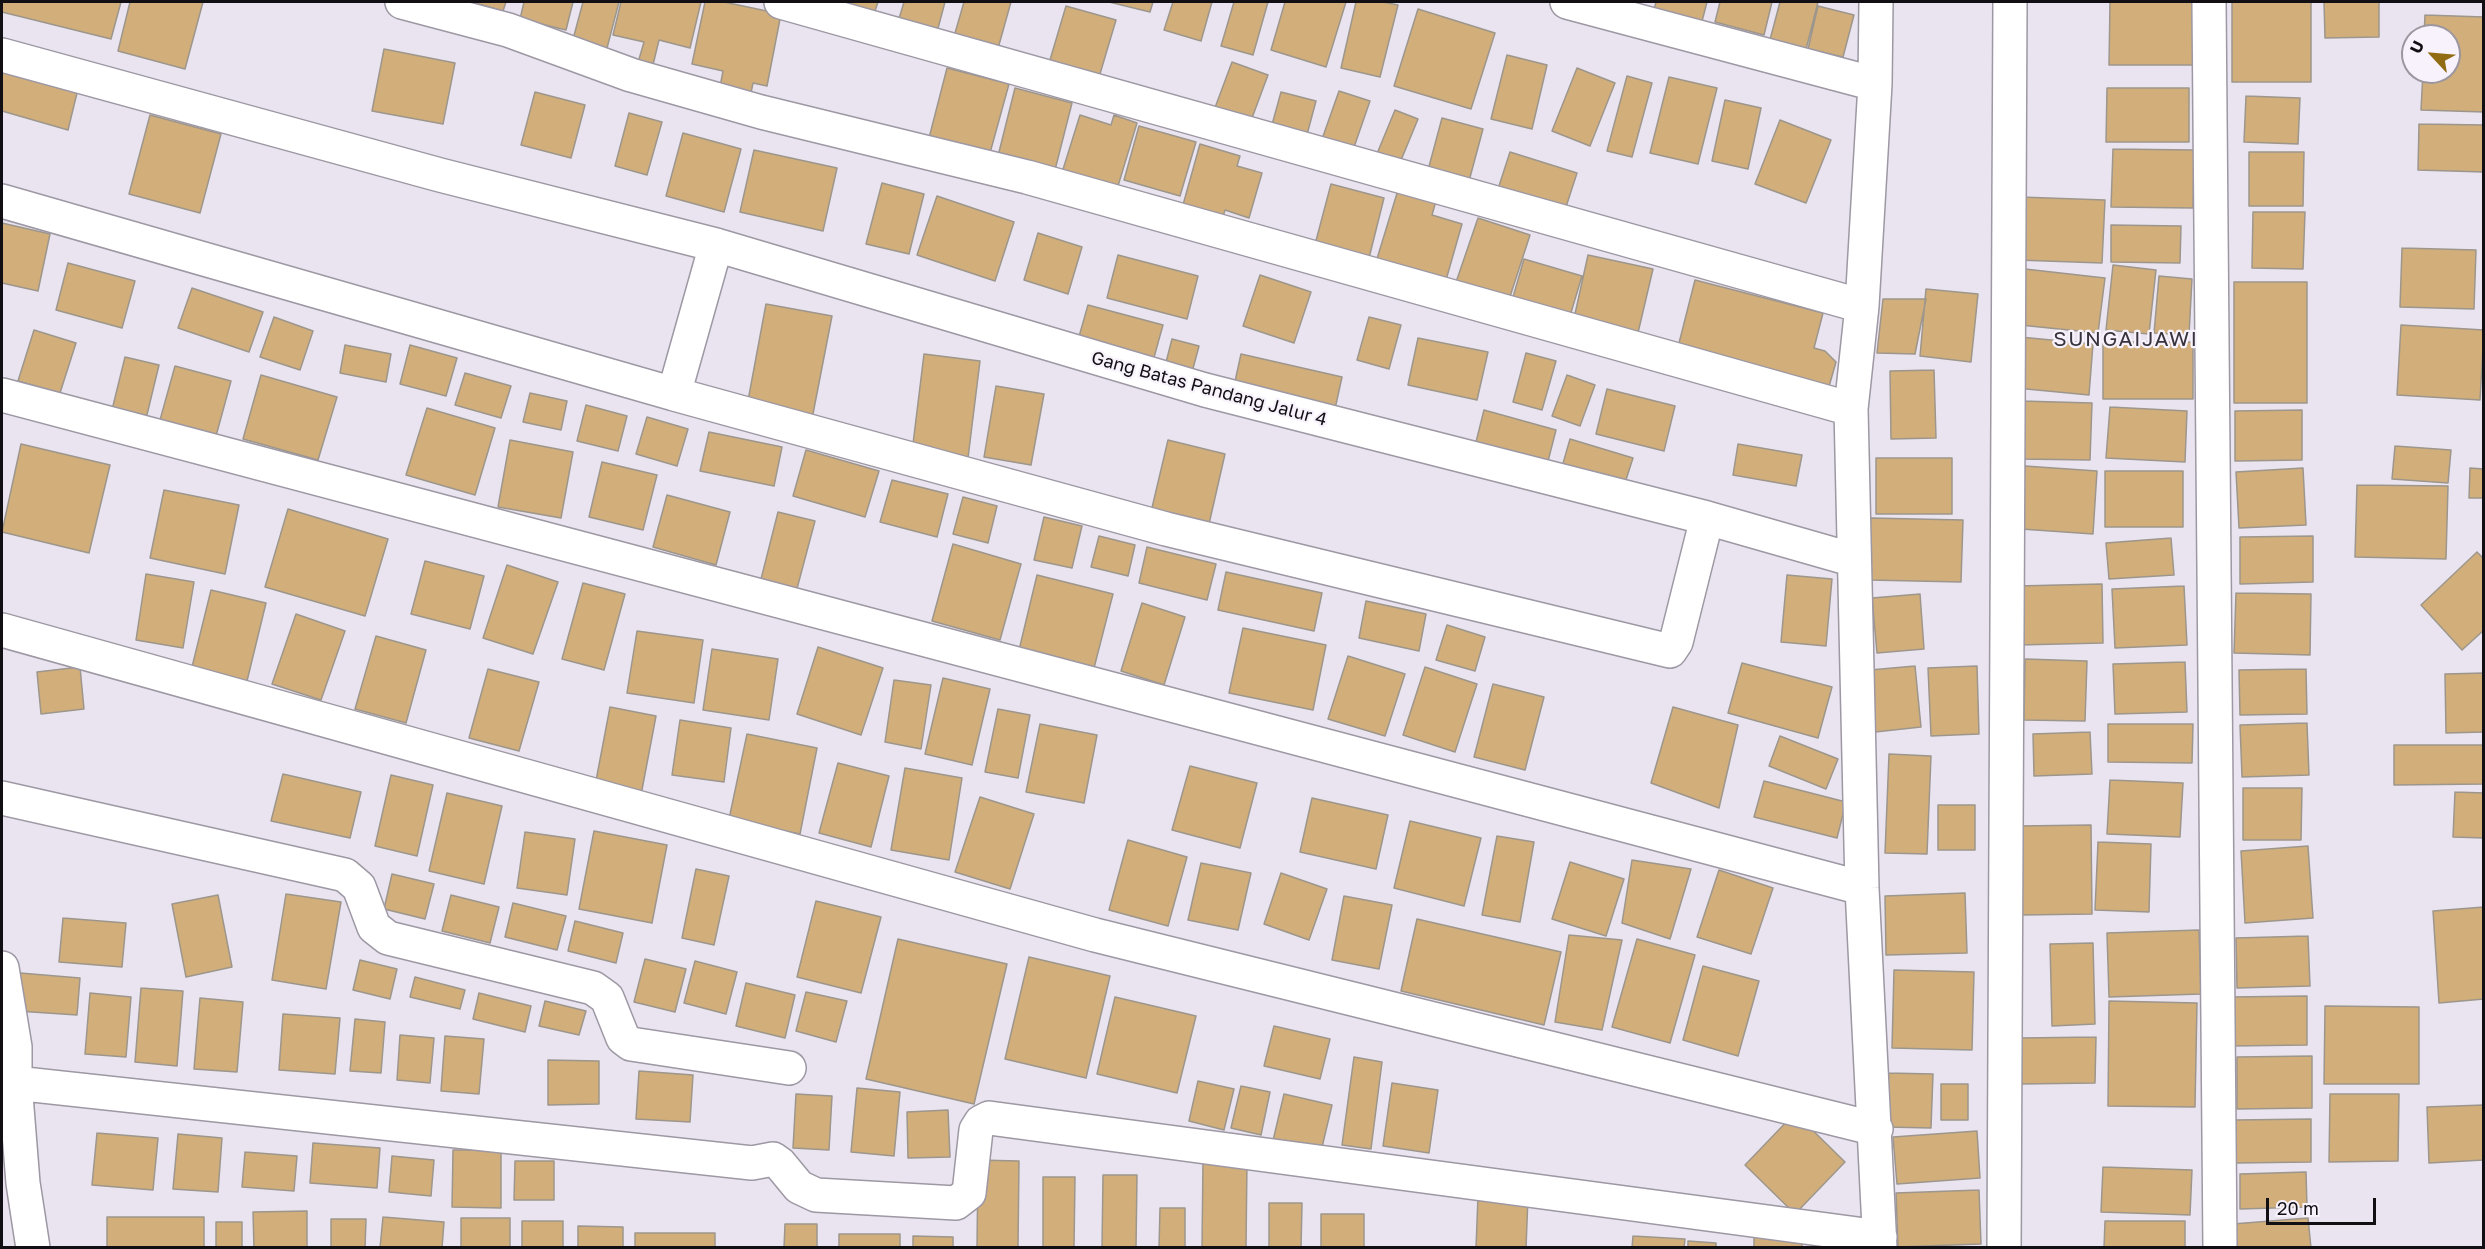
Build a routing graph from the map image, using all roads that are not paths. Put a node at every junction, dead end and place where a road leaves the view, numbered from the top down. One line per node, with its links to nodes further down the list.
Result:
1 (402, 2): 14 (street)
2 (781, 2): 11 (street)
3 (1567, 2): 8 (street)
4 (1876, 2): 8 (street)
5 (2010, 2): 27 (street)
6 (2210, 2): 28 (street)
7 (2, 55): 10 (street, Gang Batas Pandang Jalur 4)
8 (1875, 84): 11 (street)
9 (2, 201): 12 (street)
10 (716, 245): 12 (street); 15 (street, Gang Batas Pandang Jalur 4)
11 (1862, 306): 14 (street)
12 (674, 394): 15 (street)
13 (2, 395): 19 (street)
14 (1851, 408): 16 (street)
15 (1707, 518): 16 (street, Gang Batas Pandang Jalur 4)
16 (1854, 560): 19 (street)
17 (2, 630): 23 (street)
18 (2, 798): 21 (street)
19 (1862, 888): 23 (street)
20 (2, 968): 22 (street)
21 (789, 1068)
22 (15, 1083): 24 (street); 25 (street)
23 (1876, 1129): 25 (street)
24 (12, 1183): 26 (street)
25 (1880, 1242)
26 (33, 1248)
27 (2004, 1248)
28 (2220, 1248)

